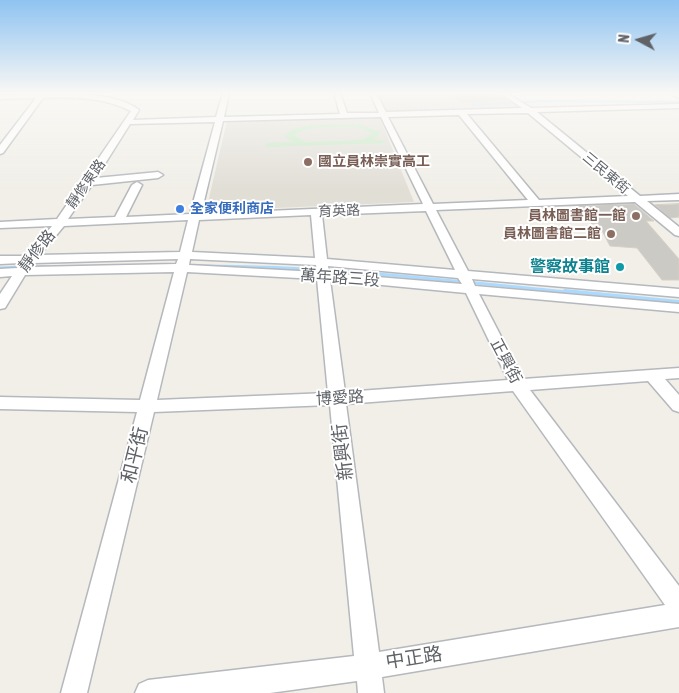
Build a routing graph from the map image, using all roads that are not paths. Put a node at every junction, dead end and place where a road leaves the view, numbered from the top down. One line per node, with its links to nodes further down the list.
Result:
1 (19, 125): 7 (street)
2 (126, 125): 9 (street, 靜修東路)
3 (219, 125): 16 (street, 和平街)
4 (388, 125): 14 (street, 正興街)
5 (472, 125): 13 (street)
6 (548, 125): 12 (street, 三民東街)
7 (0, 151)
8 (158, 175): 9 (street)
9 (89, 182): 18 (street, 靜修東路)
10 (137, 185): 17 (street)
11 (679, 197): 12 (street, 育英路)
12 (636, 198): 13 (street, 育英路); 20 (street, 三民東街)
13 (536, 203): 14 (street, 育英路)
14 (430, 207): 15 (street, 育英路); 27 (street, 正興街)
15 (316, 212): 16 (street, 育英路); 24 (street, 新興街)
16 (194, 217): 17 (street, 育英路); 23 (street, 和平街)
17 (119, 220): 18 (street, 育英路)
18 (60, 223): 19 (street, 育英路); 22 (street, 靜修路)
19 (0, 225)
20 (679, 233)
21 (0, 260): 22 (street, 萬年路三段)
22 (30, 260): 23 (street, 萬年路三段); 25 (street, 靜修路)
23 (182, 262): 24 (street, 萬年路三段); 25 (street, 萬年路三段); 36 (street, 和平街)
24 (323, 269): 27 (street, 萬年路三段); 34 (street, 新興街)
25 (21, 271): 26 (street, 萬年路三段); 29 (street, 靜修路)
26 (0, 273)
27 (466, 282): 28 (street, 萬年路三段); 30 (street, 萬年路三段); 33 (street, 正興街)
28 (679, 293)
29 (0, 305)
30 (679, 308)
31 (679, 373): 32 (street, 博愛路)
32 (652, 375): 33 (street, 博愛路); 37 (street)
33 (519, 386): 34 (street, 博愛路); 38 (street, 正興街)
34 (337, 398): 36 (street, 博愛路); 40 (street, 新興街)
35 (0, 403): 36 (street, 博愛路)
36 (147, 406): 41 (street, 和平街)
37 (679, 406)
38 (679, 606)
39 (679, 615): 40 (street, 中正路)
40 (368, 666): 42 (street, 中正路); 43 (street, 新興街)
41 (74, 693)
42 (148, 693)
43 (371, 693)

